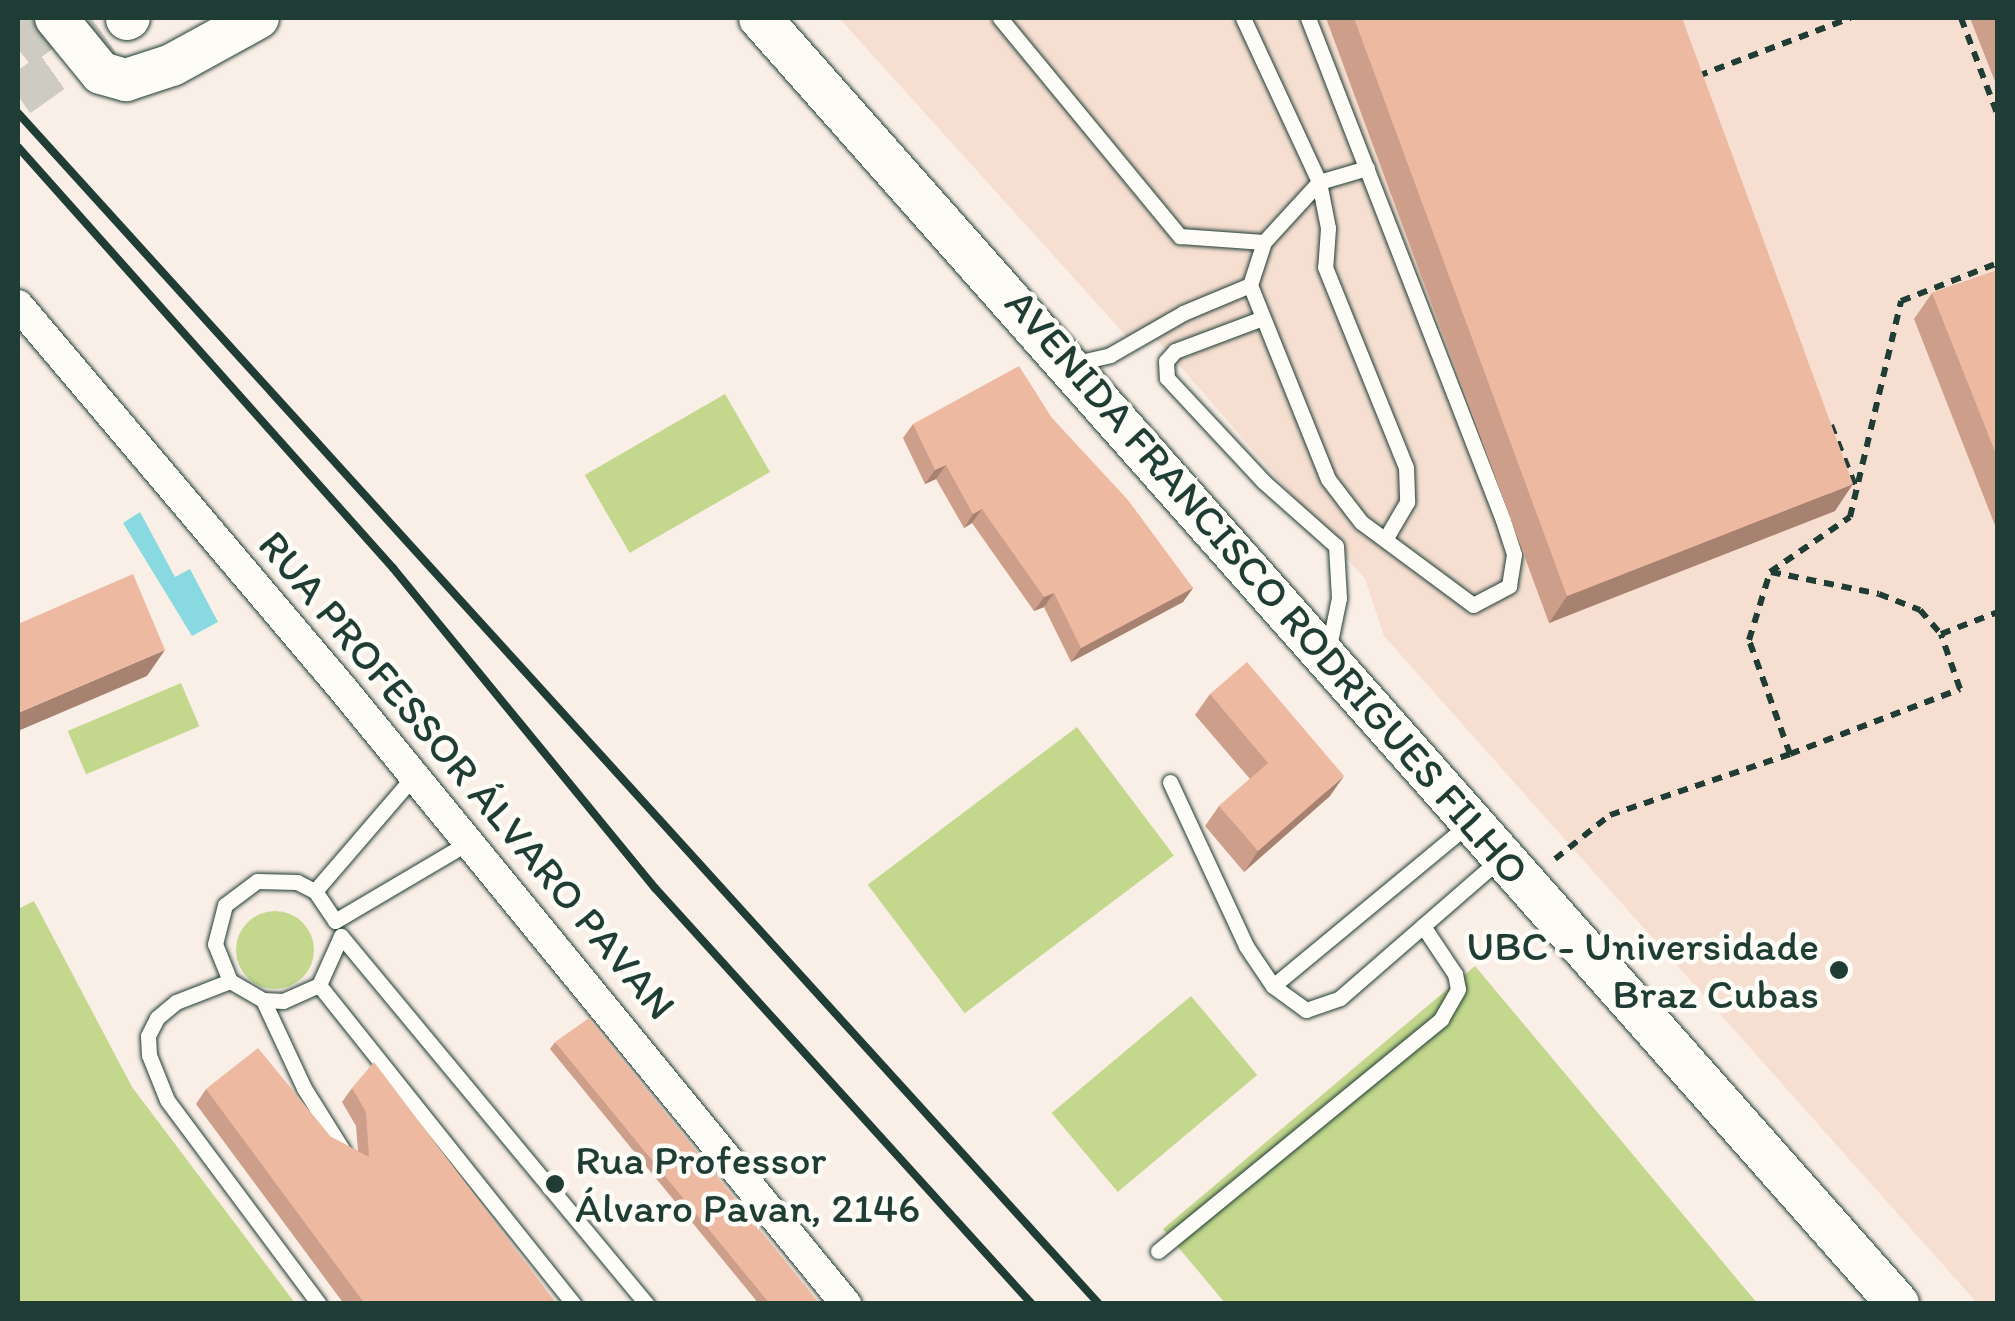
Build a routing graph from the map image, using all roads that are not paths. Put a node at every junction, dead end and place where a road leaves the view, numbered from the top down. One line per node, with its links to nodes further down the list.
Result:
1 (56, 18): 2 (main road)
2 (258, 18)
3 (760, 18): 8 (main road, AVENIDA FRANCISCO RODRIGUES FILHO)
4 (789, 18): 8 (main road, AVENIDA FRANCISCO RODRIGUES FILHO)
5 (1000, 18): 11 (lane)
6 (1243, 18): 10 (lane)
7 (1308, 18): 9 (lane)
8 (834, 96): 15 (main road, AVENIDA FRANCISCO RODRIGUES FILHO)
9 (1367, 168): 10 (lane); 16 (lane)
10 (1319, 182): 11 (lane); 16 (lane)
11 (1264, 242): 12 (lane)
12 (1250, 285): 14 (lane); 15 (lane)
13 (18, 305): 18 (street, RUA PROFESSOR ÁLVARO PAVAN)
14 (1260, 318): 16 (lane); 17 (lane)
15 (1070, 364): 17 (main road, AVENIDA FRANCISCO RODRIGUES FILHO)
16 (1386, 538)
17 (1327, 656): 20 (main road, AVENIDA FRANCISCO RODRIGUES FILHO)
18 (414, 776): 21 (street, RUA PROFESSOR ÁLVARO PAVAN); 23 (lane)
19 (1170, 782): 28 (lane)
20 (1472, 820): 22 (main road, AVENIDA FRANCISCO RODRIGUES FILHO); 28 (lane)
21 (469, 842): 25 (lane); 35 (street, RUA PROFESSOR ÁLVARO PAVAN)
22 (1515, 869): 24 (lane); 36 (main road, AVENIDA FRANCISCO RODRIGUES FILHO)
23 (314, 891): 25 (lane); 26 (lane)
24 (1423, 926): 28 (lane); 31 (lane)
25 (338, 929): 27 (lane); 34 (lane)
26 (230, 981): 29 (lane); 32 (lane)
27 (319, 985): 29 (lane); 33 (lane)
28 (1272, 986)
29 (263, 1000): 30 (lane)
30 (359, 1171)
31 (1158, 1251)
32 (319, 1304)
33 (574, 1304)
34 (647, 1304)
35 (846, 1304)
36 (1898, 1304)

